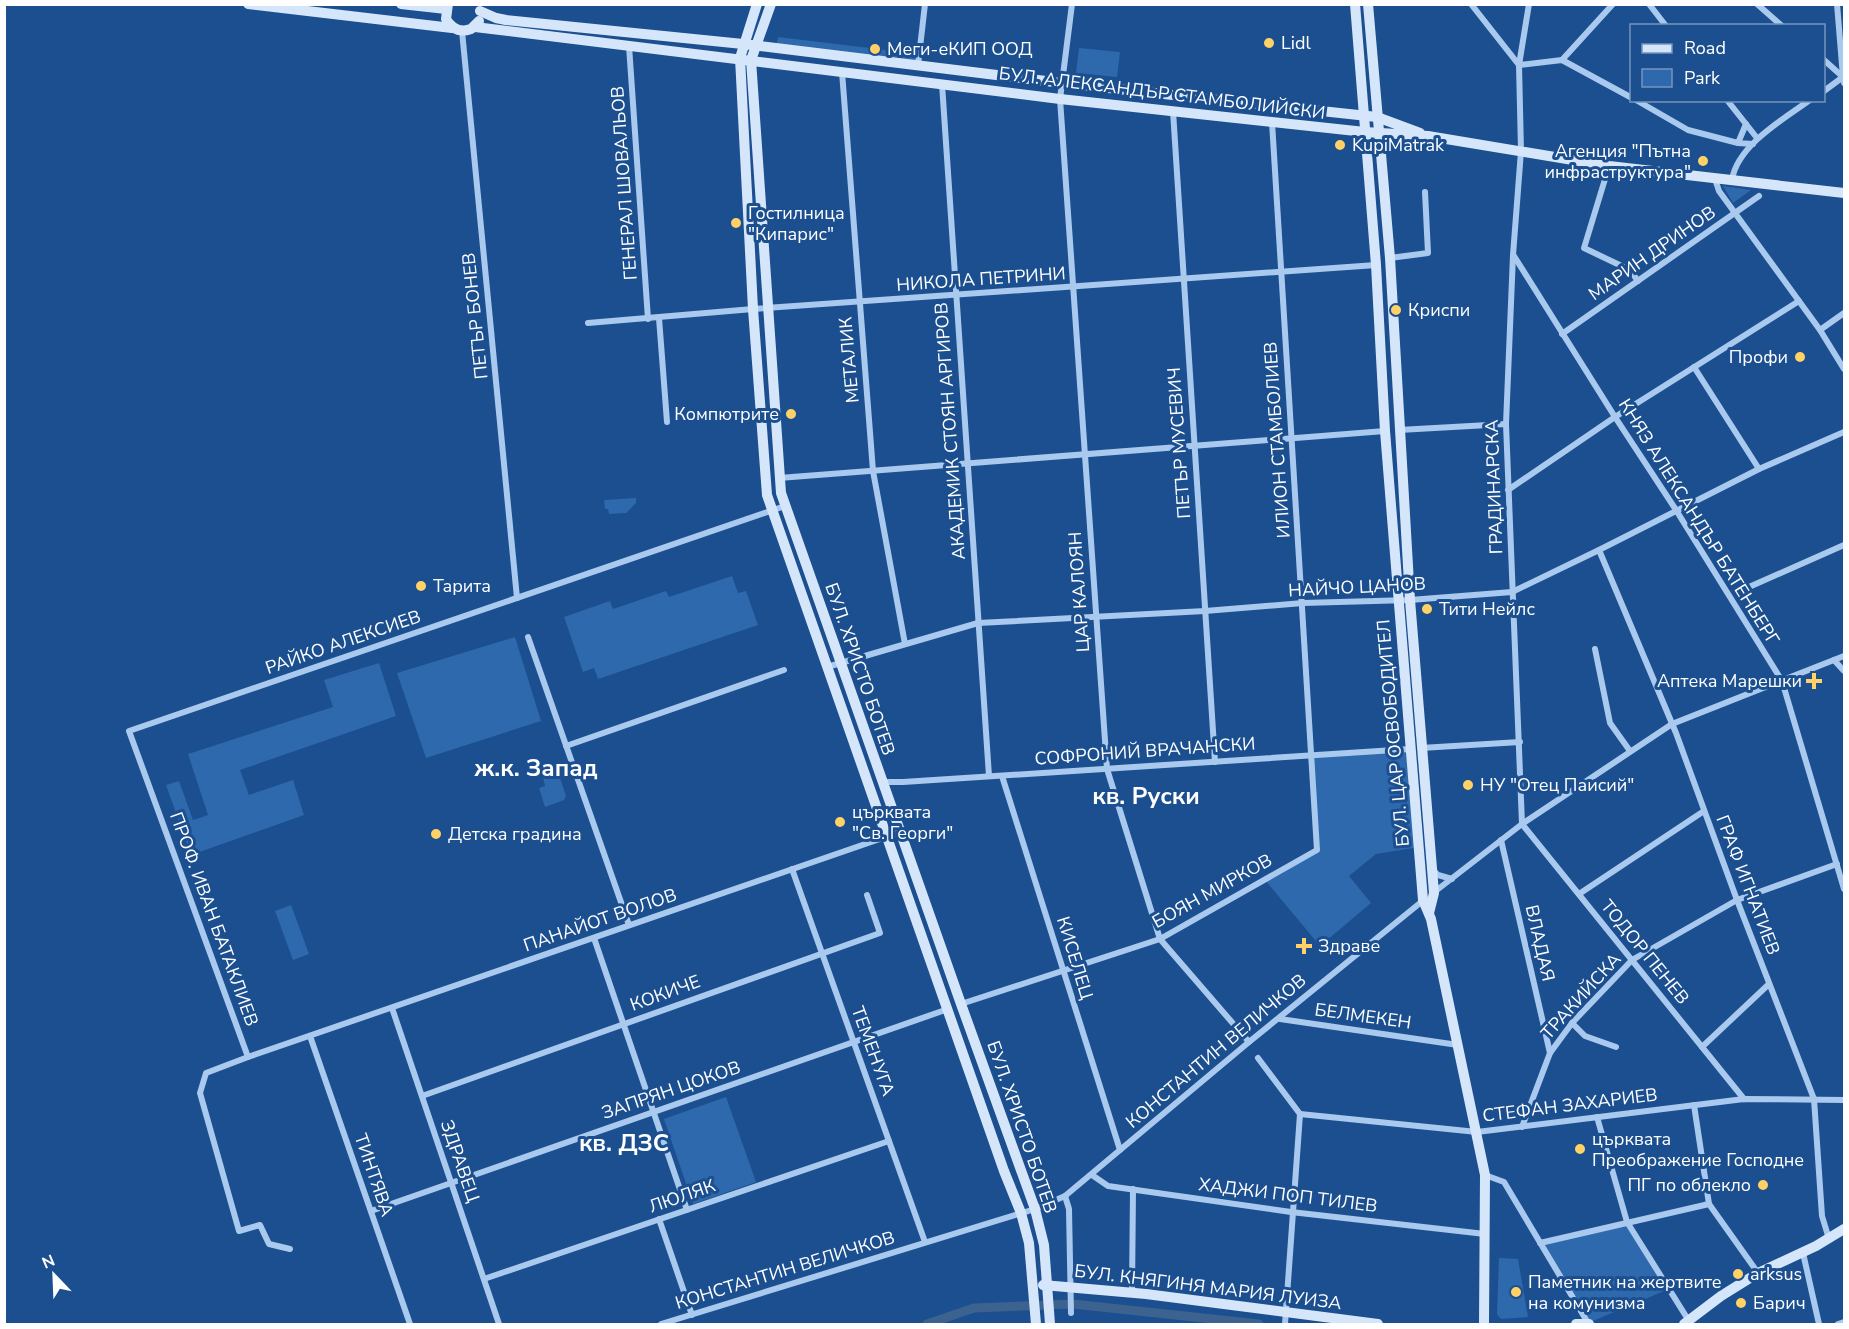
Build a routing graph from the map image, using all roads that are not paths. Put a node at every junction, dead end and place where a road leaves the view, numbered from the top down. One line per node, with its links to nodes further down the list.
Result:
1 (248, 4): 21 (street)
2 (401, 4): 15 (street)
3 (757, 4): 22 (street, БУЛ. ХРИСТО БОТЕВ)
4 (771, 4): 24 (street, БУЛ. ХРИСТО БОТЕВ)
5 (925, 4): 28 (street)
6 (1072, 4): 32 (street, ЦАР КАЛОЯН)
7 (1355, 4): 40 (street)
8 (1368, 4): 42 (street)
9 (1471, 4): 29 (street)
10 (1529, 4): 29 (street, ГРАДИНАРСКА)
11 (1613, 4): 26 (street)
12 (1649, 4): 18 (street)
13 (1757, 4): 19 (street)
14 (1837, 4): 17 (street)
15 (447, 7): 21 (street)
16 (479, 8): 20 (street); 22 (street, БУЛ. АЛЕКСАНДЪР СТАМБОЛИЙСКИ)
17 (1842, 14): 31 (street)
18 (1664, 24)
19 (1780, 24)
20 (475, 27): 21 (street); 23 (street, БУЛ. АЛЕКСАНДЪР СТАМБОЛИЙСКИ)
21 (457, 29): 99 (street, ПЕТЪР БОНЕВ)
22 (743, 44): 24 (street, БУЛ. АЛЕКСАНДЪР СТАМБОЛИЙСКИ); 25 (street, БУЛ. ХРИСТО БОТЕВ)
23 (629, 46): 25 (street, БУЛ. АЛЕКСАНДЪР СТАМБОЛИЙСКИ); 72 (street, ГЕНЕРАЛ ШОВАЛЬОВ)
24 (756, 46): 25 (street, БУЛ. ХРИСТО БОТЕВ); 28 (street, БУЛ. АЛЕКСАНДЪР СТАМБОЛИЙСКИ)
25 (746, 59): 30 (street, БУЛ. АЛЕКСАНДЪР СТАМБОЛИЙСКИ); 68 (street, БУЛ. ХРИСТО БОТЕВ); 69 (street, БУЛ. ХРИСТО БОТЕВ)
26 (1562, 60): 29 (street); 35 (street)
27 (1825, 61): 31 (street)
28 (918, 65): 32 (street, БУЛ. АЛЕКСАНДЪР СТАМБОЛИЙСКИ)
29 (1519, 65): 50 (street, ГРАДИНАРСКА)
30 (842, 71): 33 (street, БУЛ. АЛЕКСАНДЪР СТАМБОЛИЙСКИ); 67 (street, МЕТАЛИК)
31 (1844, 80): 34 (street)
32 (1062, 83): 36 (street, ЦАР КАЛОЯН); 40 (street, БУЛ. АЛЕКСАНДЪР СТАМБОЛИЙСКИ)
33 (942, 84): 36 (street, БУЛ. АЛЕКСАНДЪР СТАМБОЛИЙСКИ); 65 (street, АКАДЕМИК СТОЯН АРГИРОВ)
34 (1825, 90)
35 (1630, 97)
36 (1060, 99): 41 (street, БУЛ. АЛЕКСАНДЪР СТАМБОЛИЙСКИ); 64 (street, ЦАР КАЛОЯН)
37 (1639, 102): 49 (street)
38 (1729, 102): 43 (street)
39 (1807, 102): 48 (street)
40 (1364, 116): 42 (street, БУЛ. АЛЕКСАНДЪР СТАМБОЛИЙСКИ); 45 (street, БУЛ. ЦАР ОСВОБОДИТЕЛ)
41 (1173, 117): 44 (street, БУЛ. АЛЕКСАНДЪР СТАМБОЛИЙСКИ); 62 (street, ПЕТЪР МУСЕВИЧ)
42 (1377, 117): 46 (street, БУЛ. ЦАР ОСВОБОДИТЕЛ); 47 (street, БУЛ. АЛЕКСАНДЪР СТАМБОЛИЙСКИ)
43 (1746, 123): 48 (street); 49 (street)
44 (1272, 127): 45 (street, БУЛ. АЛЕКСАНДЪР СТАМБОЛИЙСКИ); 61 (street, ИЛИОН СТАМБОЛИЕВ)
45 (1365, 132): 46 (street, БУЛ. АЛЕКСАНДЪР СТАМБОЛИЙСКИ); 60 (street, БУЛ. ЦАР ОСВОБОДИТЕЛ)
46 (1379, 134): 47 (street, БУЛ. АЛЕКСАНДЪР СТАМБОЛИЙСКИ); 59 (street, БУЛ. ЦАР ОСВОБОДИТЕЛ)
47 (1428, 136): 50 (street, БУЛ. АЛЕКСАНДЪР СТАМБОЛИЙСКИ)
48 (1755, 141): 49 (street); 53 (street)
49 (1738, 143)
50 (1521, 151): 51 (street, БУЛ. АЛЕКСАНДЪР СТАМБОЛИЙСКИ); 58 (street, ГРАДИНАРСКА)
51 (1609, 166): 52 (street, БУЛ. АЛЕКСАНДЪР СТАМБОЛИЙСКИ); 63 (street)
52 (1715, 179): 53 (street, БУЛ. АЛЕКСАНДЪР СТАМБОЛИЙСКИ); 57 (street)
53 (1732, 180): 55 (street, БУЛ. АЛЕКСАНДЪР СТАМБОЛИЙСКИ)
54 (1425, 192): 59 (street)
55 (1845, 193)
56 (1759, 195): 57 (street, МАРИН ДРИНОВ)
57 (1736, 213): 63 (street, МАРИН ДРИНОВ); 66 (street)
58 (1513, 255): 75 (street, КНЯЗ АЛЕКСАНДЪР БАТЕНБЕРГ); 80 (street, ГРАДИНАРСКА)
59 (1390, 258): 81 (street, БУЛ. ЦАР ОСВОБОДИТЕЛ)
60 (1376, 265): 61 (street, НИКОЛА ПЕТРИНИ); 82 (street, БУЛ. ЦАР ОСВОБОДИТЕЛ)
61 (1282, 272): 62 (street, НИКОЛА ПЕТРИНИ); 84 (street, ИЛИОН СТАМБОЛИЕВ)
62 (1184, 279): 64 (street, НИКОЛА ПЕТРИНИ); 85 (street, ПЕТЪР МУСЕВИЧ)
63 (1638, 281): 75 (street, МАРИН ДРИНОВ)
64 (1074, 287): 65 (street, НИКОЛА ПЕТРИНИ); 86 (street, ЦАР КАЛОЯН)
65 (956, 296): 67 (street, НИКОЛА ПЕТРИНИ); 87 (street, АКАДЕМИК СТОЯН АРГИРОВ)
66 (1799, 301): 74 (street); 76 (street)
67 (859, 303): 68 (street, НИКОЛА ПЕТРИНИ); 89 (street, МЕТАЛИК)
68 (769, 308): 69 (street, НИКОЛА ПЕТРИНИ); 90 (street, БУЛ. ХРИСТО БОТЕВ)
69 (753, 309): 71 (street, НИКОЛА ПЕТРИНИ); 94 (street, БУЛ. ХРИСТО БОТЕВ)
70 (1845, 313): 74 (street)
71 (659, 318): 72 (street, НИКОЛА ПЕТРИНИ); 79 (street)
72 (648, 319): 73 (street, НИКОЛА ПЕТРИНИ)
73 (588, 323)
74 (1820, 330): 77 (street)
75 (1562, 334): 78 (street, КНЯЗ АЛЕКСАНДЪР БАТЕНБЕРГ)
76 (1694, 368): 78 (street); 88 (street)
77 (1845, 369)
78 (1615, 417): 91 (street); 93 (street, КНЯЗ АЛЕКСАНДЪР БАТЕНБЕРГ)
79 (667, 422)
80 (1506, 424): 81 (street); 91 (street, ГРАДИНАРСКА)
81 (1399, 429): 100 (street, БУЛ. ЦАР ОСВОБОДИТЕЛ)
82 (1385, 431): 84 (street); 101 (street, БУЛ. ЦАР ОСВОБОДИТЕЛ)
83 (1845, 432): 88 (street, НАЙЧО ЦАНОВ)
84 (1292, 438): 85 (street); 102 (street, ИЛИОН СТАМБОЛИЕВ)
85 (1194, 446): 86 (street); 103 (street, ПЕТЪР МУСЕВИЧ)
86 (1085, 454): 87 (street); 104 (street, ЦАР КАЛОЯН)
87 (967, 464): 89 (street); 105 (street, АКАДЕМИК СТОЯН АРГИРОВ)
88 (1759, 469): 93 (street, НАЙЧО ЦАНОВ)
89 (873, 471): 90 (street); 107 (street, МЕТАЛИК)
90 (779, 478): 92 (street, БУЛ. ХРИСТО БОТЕВ)
91 (1508, 490): 98 (street, ГРАДИНАРСКА)
92 (785, 507): 94 (street, РАЙКО АЛЕКСИЕВ); 111 (street, БУЛ. ХРИСТО БОТЕВ)
93 (1677, 510): 96 (street, НАЙЧО ЦАНОВ); 115 (street, КНЯЗ АЛЕКСАНДЪР БАТЕНБЕРГ)
94 (772, 511): 99 (street, РАЙКО АЛЕКСИЕВ); 112 (street, БУЛ. ХРИСТО БОТЕВ)
95 (1845, 545): 97 (street)
96 (1599, 550): 98 (street, НАЙЧО ЦАНОВ); 116 (street, ГРАФ ИГНАТИЕВ)
97 (1749, 587)
98 (1512, 592): 100 (street, НАЙЧО ЦАНОВ); 118 (street, ГРАДИНАРСКА)
99 (518, 598): 117 (street, РАЙКО АЛЕКСИЕВ)
100 (1410, 600): 101 (street, НАЙЧО ЦАНОВ); 120 (street, БУЛ. ЦАР ОСВОБОДИТЕЛ)
101 (1398, 601): 102 (street, НАЙЧО ЦАНОВ); 120 (street, БУЛ. ЦАР ОСВОБОДИТЕЛ)
102 (1303, 603): 103 (street, НАЙЧО ЦАНОВ); 122 (street, ИЛИОН СТАМБОЛИЕВ)
103 (1205, 611): 104 (street, НАЙЧО ЦАНОВ); 123 (street, ПЕТЪР МУСЕВИЧ)
104 (1096, 617): 105 (street, НАЙЧО ЦАНОВ); 124 (street, ЦАР КАЛОЯН)
105 (978, 623): 107 (street, НАЙЧО ЦАНОВ); 126 (street, АКАДЕМИК СТОЯН АРГИРОВ)
106 (528, 637): 119 (street)
107 (905, 644): 111 (street, НАЙЧО ЦАНОВ)
108 (1595, 649): 121 (street)
109 (1845, 656): 110 (street, КОНСТАНТИН ВЕЛИЧКОВ)
110 (1834, 660): 114 (street); 115 (street, КОНСТАНТИН ВЕЛИЧКОВ)
111 (841, 663): 112 (street, НАЙЧО ЦАНОВ); 127 (street, БУЛ. ХРИСТО БОТЕВ)
112 (827, 667): 131 (street, БУЛ. ХРИСТО БОТЕВ)
113 (784, 670): 119 (street)
114 (1845, 670)
115 (1782, 681): 116 (street, КОНСТАНТИН ВЕЛИЧКОВ); 133 (street, КНЯЗ АЛЕКСАНДЪР БАТЕНБЕРГ)
116 (1672, 724): 121 (street, КОНСТАНТИН ВЕЛИЧКОВ); 128 (street, ГРАФ ИГНАТИЕВ)
117 (129, 731): 164 (street, ПРОФ. ИВАН БАТАКЛИЕВ)
118 (1520, 742): 120 (street, СОФРОНИЙ ВРАЧАНСКИ); 129 (street, ГРАДИНАРСКА)
119 (566, 746): 144 (street)
120 (1419, 749): 122 (street, СОФРОНИЙ ВРАЧАНСКИ); 135 (street, БУЛ. ЦАР ОСВОБОДИТЕЛ); 141 (street, БУЛ. ЦАР ОСВОБОДИТЕЛ)
121 (1630, 751): 129 (street, КОНСТАНТИН ВЕЛИЧКОВ)
122 (1312, 756): 123 (street, СОФРОНИЙ ВРАЧАНСКИ); 146 (street, БОЯН МИРКОВ)
123 (1215, 762): 124 (street, СОФРОНИЙ ВРАЧАНСКИ)
124 (1107, 769): 125 (street, СОФРОНИЙ ВРАЧАНСКИ); 146 (street, ЦАР КАЛОЯН)
125 (1002, 776): 126 (street, СОФРОНИЙ ВРАЧАНСКИ); 149 (street, КИСЕЛЕЦ)
126 (989, 777): 127 (street, СОФРОНИЙ ВРАЧАНСКИ)
127 (882, 782): 130 (street, БУЛ. ХРИСТО БОТЕВ)
128 (1704, 811): 139 (street); 142 (street, ГРАФ ИГНАТИЕВ)
129 (1522, 824): 132 (street, КОНСТАНТИН ВЕЛИЧКОВ); 139 (street, ТОДОР ПЕНЕВ)
130 (900, 832): 131 (street, ПАНАЙОТ ВОЛОВ); 151 (street, БУЛ. ХРИСТО БОТЕВ)
131 (887, 836): 134 (street, ПАНАЙОТ ВОЛОВ); 153 (street, БУЛ. ХРИСТО БОТЕВ)
132 (1501, 840): 136 (street, КОНСТАНТИН ВЕЛИЧКОВ); 163 (street, ВЛАДАЯ)
133 (1837, 864): 137 (street, КНЯЗ АЛЕКСАНДЪР БАТЕНБЕРГ); 142 (street, ТРАКИЙСКА)
134 (792, 869): 144 (street, ПАНАЙОТ ВОЛОВ); 147 (street, ТЕМЕНУГА)
135 (1432, 869): 136 (street); 138 (street, БУЛ. ЦАР ОСВОБОДИТЕЛ)
136 (1452, 879): 138 (street, КОНСТАНТИН ВЕЛИЧКОВ)
137 (1845, 889)
138 (1434, 893): 141 (street, КОНСТАНТИН ВЕЛИЧКОВ); 143 (street, БУЛ. ЦАР ОСВОБОДИТЕЛ)
139 (1579, 894): 148 (street, ТОДОР ПЕНЕВ)
140 (867, 895): 147 (street, КОКИЧЕ)
141 (1423, 900): 143 (street, БУЛ. ЦАР ОСВОБОДИТЕЛ); 154 (street, КОНСТАНТИН ВЕЛИЧКОВ)
142 (1737, 900): 148 (street, ТРАКИЙСКА); 150 (street, ГРАФ ИГНАТИЕВ)
143 (1429, 913): 160 (street, БУЛ. ЦАР ОСВОБОДИТЕЛ)
144 (629, 925): 145 (street, ПАНАЙОТ ВОЛОВ)
145 (594, 938): 152 (street, ПАНАЙОТ ВОЛОВ); 156 (street)
146 (1160, 939): 149 (street, БОЯН МИРКОВ); 159 (street, ЦАР КАЛОЯН)
147 (822, 953): 156 (street, КОКИЧЕ); 158 (street, ТЕМЕНУГА)
148 (1632, 960): 155 (street, ТРАКИЙСКА); 162 (street, ТОДОР ПЕНЕВ)
149 (1063, 969): 151 (street, БОЯН МИРКОВ); 177 (street, КИСЕЛЕЦ)
150 (1769, 984): 162 (street); 168 (street, ГРАФ ИГНАТИЕВ)
151 (961, 1004): 184 (street, БУЛ. ХРИСТО БОТЕВ)
152 (392, 1008): 157 (street, ПАНАЙОТ ВОЛОВ); 166 (street, ЗДРАВЕЦ)
153 (948, 1009): 158 (street, ЗАПРЯН ЦОКОВ); 188 (street, БУЛ. ХРИСТО БОТЕВ)
154 (1280, 1019): 159 (street, КОНСТАНТИН ВЕЛИЧКОВ); 160 (street, БЕЛМЕКЕН)
155 (1572, 1023): 161 (street); 163 (street, ТРАКИЙСКА)
156 (623, 1024): 166 (street, КОКИЧЕ); 171 (street)
157 (310, 1036): 164 (street); 186 (street, ТИНТЯВА)
158 (854, 1042): 171 (street, ЗАПРЯН ЦОКОВ); 176 (street, ТЕМЕНУГА)
159 (1249, 1042): 177 (street, КОНСТАНТИН ВЕЛИЧКОВ)
160 (1458, 1045): 175 (street, БУЛ. ЦАР ОСВОБОДИТЕЛ)
161 (1616, 1047)
162 (1702, 1047): 167 (street, ТОДОР ПЕНЕВ)
163 (1550, 1053): 174 (street, ТРАКИЙСКА)
164 (248, 1057): 196 (street)
165 (1258, 1058): 172 (street)
166 (422, 1096): 180 (street, ЗДРАВЕЦ)
167 (1744, 1099): 168 (street, СТЕФАН ЗАХАРИЕВ); 170 (street, СТЕФАН ЗАХАРИЕВ)
168 (1814, 1099): 169 (street, СТЕФАН ЗАХАРИЕВ); 193 (street, ГРАФ ИГНАТИЕВ)
169 (1845, 1100)
170 (1694, 1105): 173 (street, СТЕФАН ЗАХАРИЕВ); 183 (street)
171 (653, 1112): 180 (street, ЗАПРЯН ЦОКОВ); 185 (street)
172 (1299, 1114): 175 (street, СТЕФАН ЗАХАРИЕВ); 187 (street)
173 (1597, 1117): 174 (street, СТЕФАН ЗАХАРИЕВ); 190 (street)
174 (1521, 1127): 175 (street, СТЕФАН ЗАХАРИЕВ)
175 (1477, 1132): 179 (street, БУЛ. ЦАР ОСВОБОДИТЕЛ)
176 (889, 1141): 185 (street, ЛЮЛЯК); 194 (street, ТЕМЕНУГА)
177 (1120, 1150): 178 (street, КОНСТАНТИН ВЕЛИЧКОВ)
178 (1092, 1175): 181 (street, ХАДЖИ ПОП ТИЛЕВ); 182 (street, КОНСТАНТИН ВЕЛИЧКОВ)
179 (1485, 1175): 192 (street, БУЛ. ЦАР ОСВОБОДИТЕЛ); 195 (street)
180 (451, 1183): 186 (street, ЗАПРЯН ЦОКОВ); 199 (street, ЗДРАВЕЦ)
181 (1133, 1189): 187 (street, ХАДЖИ ПОП ТИЛЕВ); 203 (street)
182 (1065, 1197): 184 (street, КОНСТАНТИН ВЕЛИЧКОВ); 202 (street)
183 (1709, 1204): 190 (street); 198 (street)
184 (1035, 1209): 188 (street, КОНСТАНТИН ВЕЛИЧКОВ); 201 (street, БУЛ. ХРИСТО БОТЕВ)
185 (687, 1210): 189 (street, ЛЮЛЯК)
186 (371, 1211): 209 (street, ТИНТЯВА)
187 (1292, 1212): 192 (street, ХАДЖИ ПОП ТИЛЕВ); 205 (street)
188 (1021, 1213): 194 (street, КОНСТАНТИН ВЕЛИЧКОВ); 200 (street, БУЛ. ХРИСТО БОТЕВ)
189 (659, 1219): 199 (street, ЛЮЛЯК); 206 (street)
190 (1627, 1222): 195 (street); 208 (street)
191 (1845, 1229): 193 (street)
192 (1485, 1234): 216 (street, БУЛ. ЦАР ОСВОБОДИТЕЛ)
193 (1829, 1239): 197 (street)
194 (925, 1242): 206 (street, КОНСТАНТИН ВЕЛИЧКОВ)
195 (1540, 1243): 218 (street)
196 (290, 1250)
197 (1803, 1253): 198 (street); 219 (street)
198 (1758, 1273): 208 (street)
199 (484, 1279): 210 (street, ЗДРАВЕЦ)
200 (1033, 1288): 201 (street, БУЛ. КНЯГИНЯ МАРИЯ ЛУИЗА); 212 (street, БУЛ. ХРИСТО БОТЕВ)
201 (1048, 1288): 202 (street, БУЛ. КНЯГИНЯ МАРИЯ ЛУИЗА); 213 (street, БУЛ. ХРИСТО БОТЕВ)
202 (1070, 1289): 203 (street, БУЛ. КНЯГИНЯ МАРИЯ ЛУИЗА); 204 (street)
203 (1132, 1293): 205 (street, БУЛ. КНЯГИНЯ МАРИЯ ЛУИЗА)
204 (1071, 1312)
205 (1286, 1312): 214 (street); 215 (street, БУЛ. КНЯГИНЯ МАРИЯ ЛУИЗА)
206 (692, 1315): 211 (street, КОНСТАНТИН ВЕЛИЧКОВ)
207 (1845, 1322): 220 (street)
208 (1688, 1323)
209 (410, 1324)
210 (499, 1324)
211 (661, 1324)
212 (1035, 1324)
213 (1050, 1324)
214 (1285, 1324)
215 (1378, 1324)
216 (1484, 1324)
217 (1576, 1324): 218 (street)
218 (1588, 1324)
219 (1819, 1324)
220 (1838, 1324)

